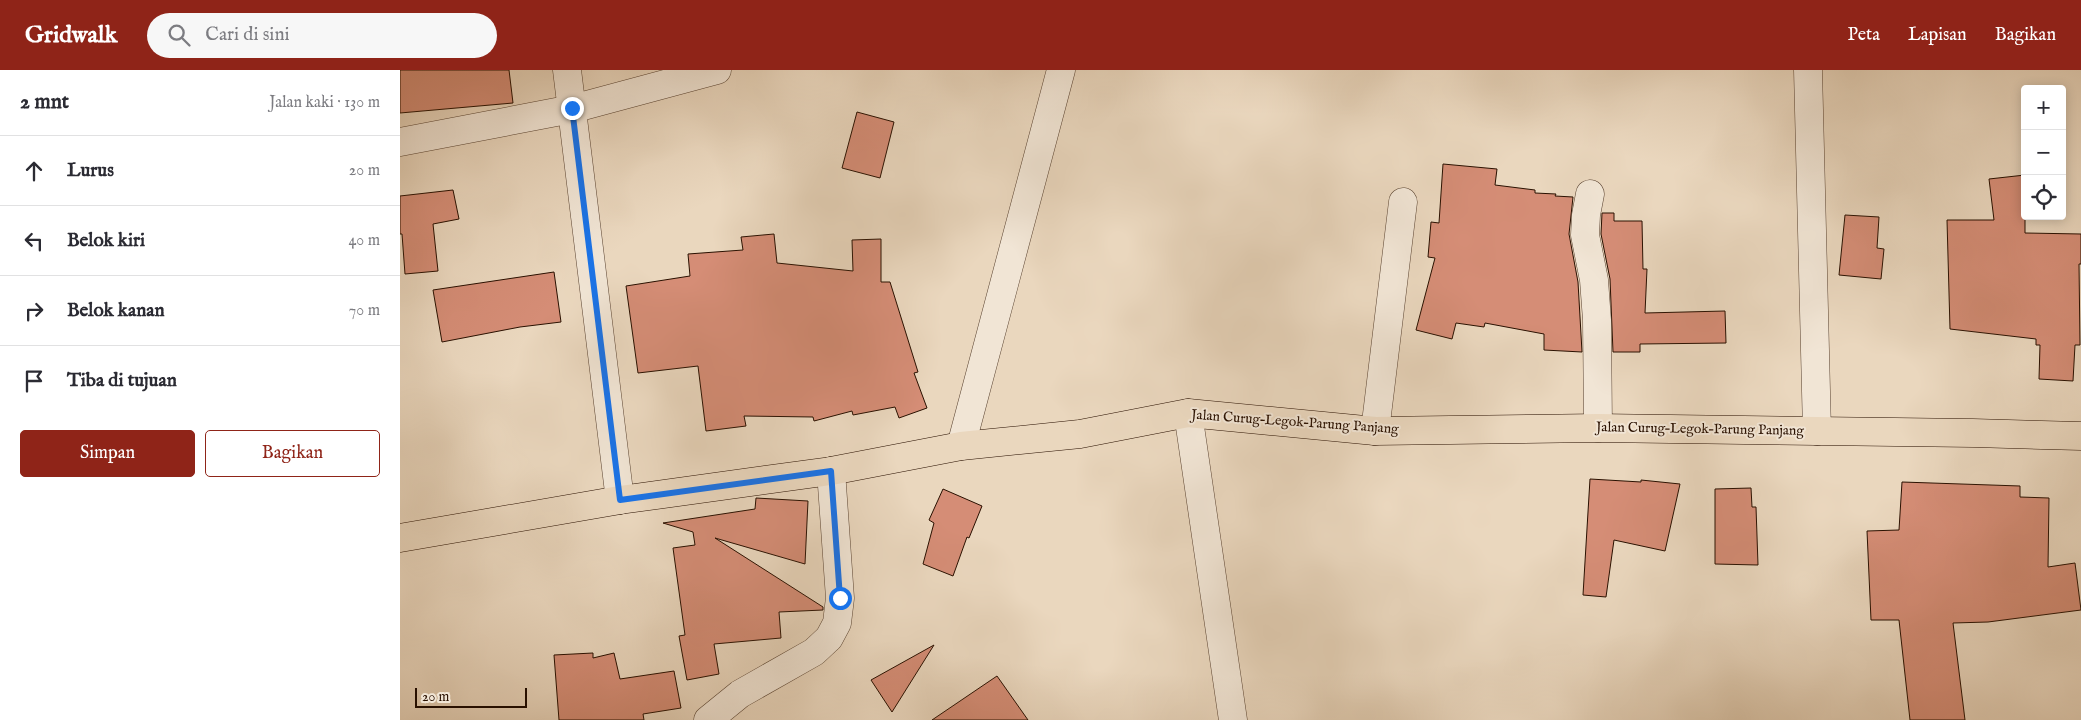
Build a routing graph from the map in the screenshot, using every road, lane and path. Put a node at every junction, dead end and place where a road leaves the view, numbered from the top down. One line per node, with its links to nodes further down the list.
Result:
1 (568, 70): 5 (street)
2 (1061, 70): 14 (street)
3 (1808, 70): 11 (street)
4 (705, 71): 5 (street)
5 (572, 108): 6 (street); 16 (street)
6 (400, 142)
7 (1590, 194): 10 (street)
8 (1403, 202): 12 (street)
9 (1188, 413): 12 (main road, Jalan Curug–Legok–Parung Panjang); 14 (main road, Jalan Curug–Legok–Parung Panjang); 19 (street)
10 (1598, 428): 11 (main road, Jalan Curug–Legok–Parung Panjang); 12 (main road, Jalan Curug–Legok–Parung Panjang)
11 (1817, 430): 13 (main road, Jalan Curug–Legok–Parung Panjang)
12 (1375, 431)
13 (2081, 436)
14 (961, 446): 15 (main road, Jalan Curug–Legok–Parung Panjang)
15 (831, 471): 16 (main road, Jalan Curug–Legok–Parung Panjang); 18 (street)
16 (620, 500): 17 (main road, Jalan Curug–Legok–Parung Panjang)
17 (400, 538)
18 (708, 720)
19 (1233, 720)

